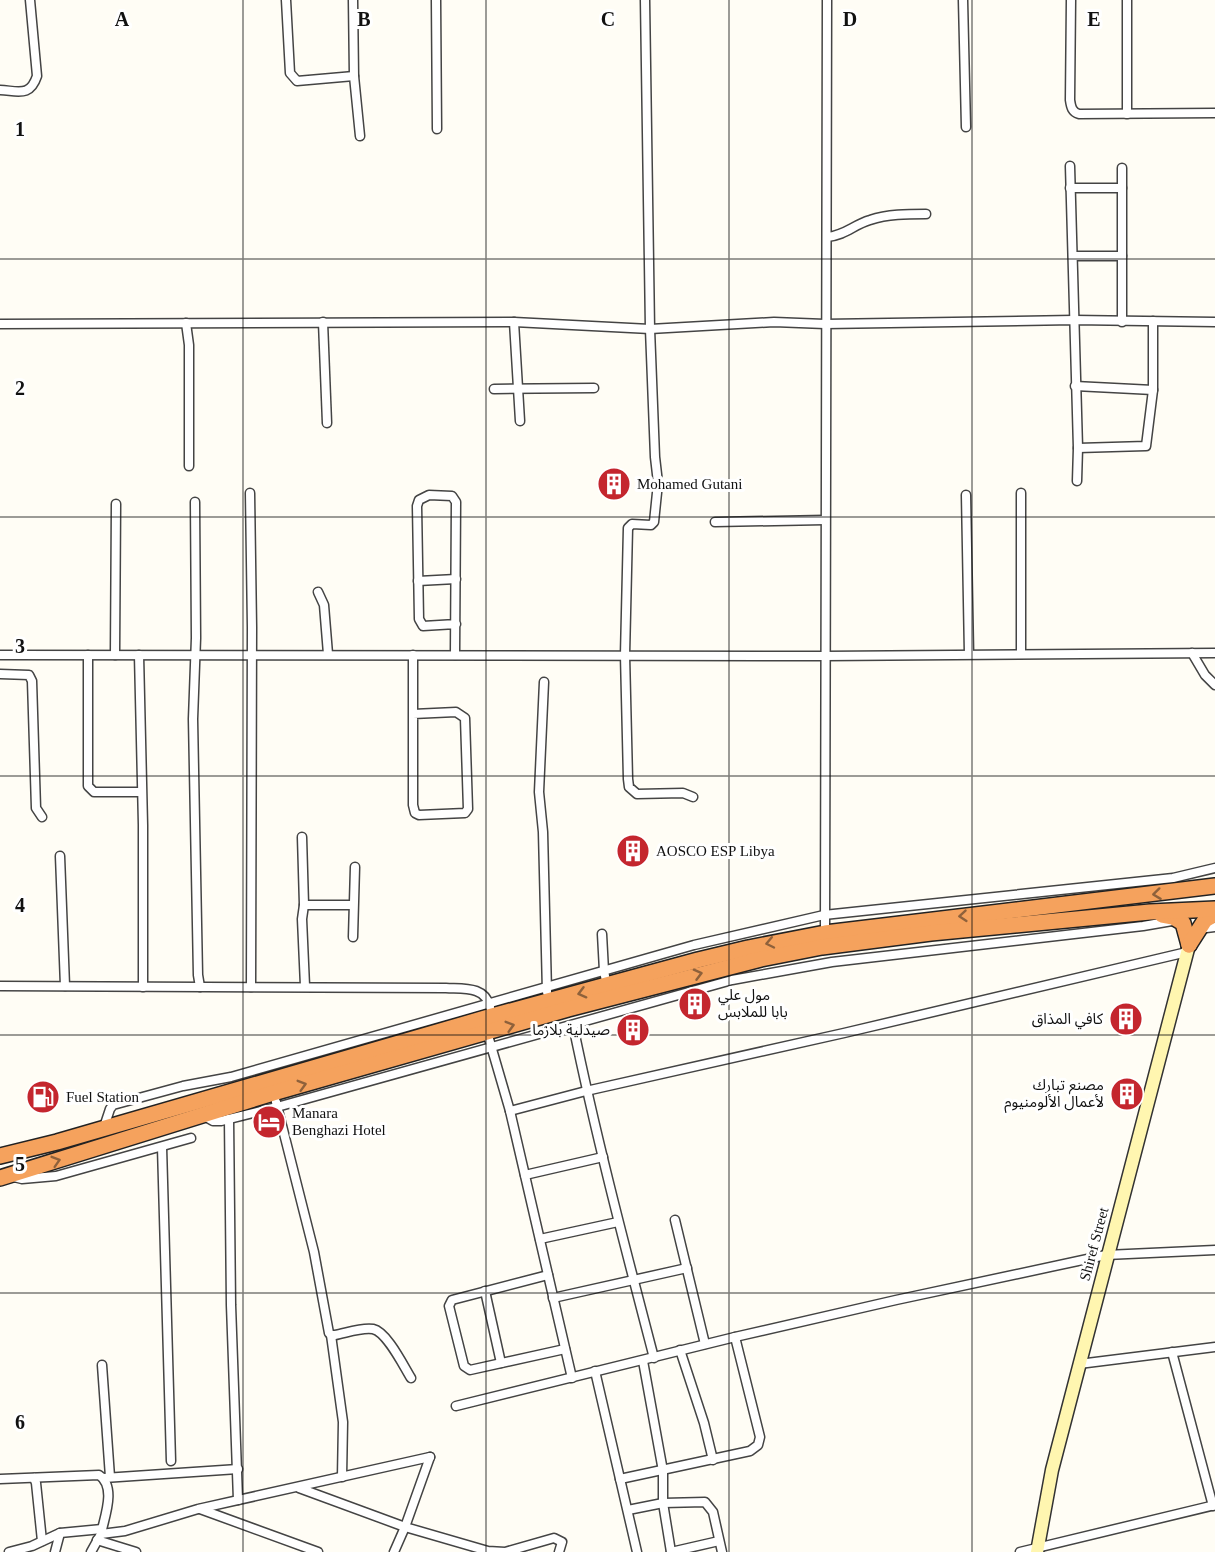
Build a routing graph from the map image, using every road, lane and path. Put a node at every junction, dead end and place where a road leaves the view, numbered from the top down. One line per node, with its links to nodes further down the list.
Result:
1 (30, 0): 11 (street)
2 (286, 0): 10 (street)
3 (353, 0): 10 (street)
4 (436, 0): 15 (street)
5 (645, 0): 34 (street)
6 (826, 0): 22 (street)
7 (963, 0): 14 (street)
8 (1071, 0): 13 (street)
9 (1127, 0): 13 (street)
10 (354, 76): 16 (street)
11 (0, 90)
12 (1215, 113): 13 (street)
13 (1127, 114)
14 (966, 127)
15 (437, 129)
16 (360, 136)
17 (1070, 166): 19 (street)
18 (1122, 168): 20 (street)
19 (1070, 188): 20 (street); 23 (street)
20 (1122, 188): 24 (street)
21 (926, 214): 22 (street)
22 (827, 237): 33 (street)
23 (1072, 256): 24 (street); 25 (street)
24 (1122, 256): 29 (street)
25 (1074, 320): 29 (street); 33 (street); 35 (street)
26 (1153, 321): 29 (street); 30 (street); 39 (street)
27 (323, 322): 28 (street); 31 (street); 41 (street)
28 (514, 322): 34 (street); 36 (street)
29 (1122, 322)
30 (1215, 322)
31 (186, 323): 32 (street); 43 (street)
32 (0, 324)
33 (825, 324): 34 (street); 50 (street)
34 (651, 329): 68 (street)
35 (1075, 386): 39 (street); 42 (street)
36 (518, 388): 37 (street); 38 (street); 40 (street)
37 (594, 388)
38 (494, 389)
39 (1153, 390): 42 (street)
40 (520, 421)
41 (327, 423)
42 (1078, 448): 44 (street)
43 (189, 466)
44 (1077, 481)
45 (250, 493): 58 (street)
46 (1021, 493): 61 (street)
47 (966, 495): 60 (street)
48 (195, 501): 69 (street)
49 (116, 504): 64 (street)
50 (825, 520): 51 (street); 70 (street)
51 (715, 522)
52 (456, 579): 53 (street); 53 (street); 55 (street)
53 (418, 581): 55 (street)
54 (318, 592): 59 (street)
55 (456, 624): 67 (street)
56 (1192, 653): 57 (street); 61 (street); 73 (street)
57 (1215, 653)
58 (252, 654): 59 (street); 69 (street); 103 (street)
59 (328, 654): 66 (street)
60 (969, 654): 61 (street); 70 (street)
61 (1021, 654)
62 (0, 655): 63 (street)
63 (88, 655): 64 (street); 75 (street)
64 (115, 655): 65 (street)
65 (139, 655): 69 (street); 75 (street)
66 (413, 655): 67 (street); 74 (street)
67 (455, 655): 68 (street)
68 (625, 655): 70 (street); 76 (street)
69 (195, 656): 102 (street)
70 (825, 656): 88 (street)
71 (0, 674): 77 (street)
72 (544, 682): 104 (street)
73 (1215, 685)
74 (413, 714): 74 (street)
75 (141, 792): 101 (street)
76 (693, 797)
77 (42, 817)
78 (302, 837): 83 (street)
79 (60, 856): 98 (street)
80 (355, 867): 84 (street)
81 (1215, 868): 88 (street)
82 (1215, 886): 92 (highway, one-way to 92)
83 (304, 905): 84 (street); 99 (street)
84 (353, 905): 94 (street)
85 (1215, 909): 86 (highway)
86 (1150, 912): 89 (highway); 100 (highway, one-way to 86)
87 (1215, 914): 91 (highway)
88 (824, 915): 92 (street); 96 (street)
89 (1178, 920): 95 (highway); 106 (street)
90 (1215, 927): 91 (street)
91 (1198, 929): 95 (highway)
92 (825, 933): 96 (highway, one-way to 96)
93 (602, 934): 100 (street)
94 (353, 937)
95 (1188, 948): 110 (street); 125 (main road, Shiref Street)
96 (696, 952): 100 (highway)
97 (0, 986): 98 (street)
98 (64, 986): 101 (street)
99 (305, 986): 103 (street); 105 (street)
100 (605, 986): 104 (highway); 106 (street); 108 (highway, one-way to 100)
101 (143, 987): 102 (street)
102 (200, 987): 103 (street)
103 (251, 987)
104 (547, 994): 105 (highway)
105 (491, 1010): 117 (highway)
106 (609, 1015): 107 (street)
107 (573, 1025): 109 (street); 110 (street)
108 (487, 1032): 109 (street); 111 (highway, one-way to 108)
109 (491, 1048): 111 (street); 112 (street)
110 (586, 1091): 112 (street); 118 (street)
111 (275, 1100): 113 (highway); 114 (street); 131 (street)
112 (510, 1111): 119 (street)
113 (203, 1116): 114 (street); 120 (highway, one-way to 113)
114 (229, 1119): 149 (street)
115 (191, 1138): 116 (street)
116 (162, 1147): 120 (street); 148 (street)
117 (0, 1156)
118 (603, 1157): 119 (street); 122 (street)
119 (525, 1175): 123 (street)
120 (4, 1177)
121 (675, 1220): 126 (street)
122 (618, 1222): 123 (street); 128 (street)
123 (540, 1239): 127 (street)
124 (1215, 1250): 125 (street)
125 (1106, 1255): 132 (street); 141 (main road, Shiref Street)
126 (687, 1268): 128 (street); 133 (street)
127 (548, 1275): 129 (street); 130 (street)
128 (634, 1280): 130 (street); 138 (street)
129 (484, 1291): 140 (street); 140 (street)
130 (553, 1298): 135 (street)
131 (331, 1335): 144 (street); 152 (street)
132 (735, 1337): 133 (street); 147 (street)
133 (705, 1344): 136 (street)
134 (1215, 1347): 137 (street)
135 (565, 1349): 140 (street); 145 (street)
136 (680, 1350): 138 (street); 147 (street)
137 (1172, 1352): 141 (street); 159 (street)
138 (654, 1358): 139 (street)
139 (643, 1360): 143 (street); 150 (street)
140 (501, 1363)
141 (1078, 1364): 167 (main road, Shiref Street)
142 (102, 1365): 151 (street)
143 (595, 1371): 145 (street); 155 (street)
144 (411, 1378)
145 (572, 1378): 146 (street)
146 (456, 1406)
147 (713, 1460): 150 (street)
148 (171, 1461)
149 (238, 1469): 151 (street); 157 (street)
150 (663, 1471): 155 (street); 158 (street)
151 (107, 1477): 153 (street); 164 (street)
152 (342, 1477): 156 (street); 162 (street)
153 (34, 1478): 154 (street); 165 (street)
154 (0, 1479)
155 (620, 1479): 161 (street)
156 (298, 1487): 157 (street); 162 (street)
157 (238, 1500): 160 (street)
158 (663, 1503): 161 (street); 166 (street); 176 (street)
159 (1214, 1506): 167 (street)
160 (198, 1509): 164 (street); 172 (street)
161 (628, 1510): 175 (street)
162 (405, 1527): 173 (street); 174 (street)
163 (60, 1533): 164 (street); 165 (street); 169 (street)
164 (100, 1534): 170 (street); 171 (street)
165 (42, 1541): 168 (street)
166 (719, 1541): 176 (street); 177 (street)
167 (1037, 1550): 178 (street)
168 (9, 1552)
169 (55, 1552)
170 (91, 1552)
171 (136, 1552)
172 (318, 1552)
173 (394, 1552)
174 (559, 1552)
175 (637, 1552)
176 (671, 1552)
177 (722, 1552)
178 (1020, 1552)

